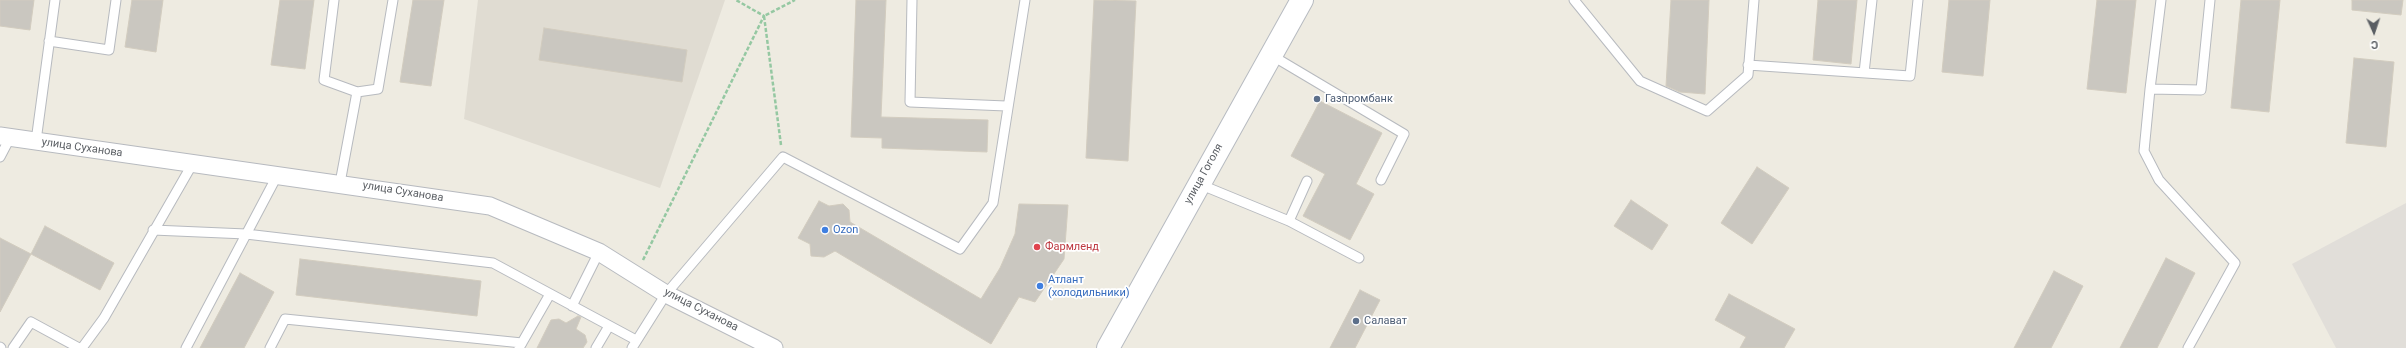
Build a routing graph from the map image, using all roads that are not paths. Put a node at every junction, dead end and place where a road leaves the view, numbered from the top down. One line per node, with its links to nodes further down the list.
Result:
1 (55, 0): 14 (lane)
2 (116, 0): 14 (lane)
3 (334, 0): 19 (lane)
4 (393, 0): 19 (lane)
5 (912, 0): 20 (lane)
6 (1025, 0): 20 (lane)
7 (1302, 0): 15 (street, улица Гоголя)
8 (1574, 0): 16 (lane)
9 (1754, 0): 16 (lane)
10 (1872, 0): 17 (lane)
11 (1918, 0): 17 (lane)
12 (2161, 0): 18 (lane)
13 (2210, 0): 18 (lane)
14 (49, 41): 22 (lane)
15 (1270, 55): 26 (lane); 29 (street, улица Гоголя)
16 (1748, 65): 17 (lane)
17 (1864, 73)
18 (2150, 89): 48 (lane)
19 (357, 92): 28 (lane)
20 (1006, 106): 36 (lane)
21 (5, 137): 22 (street, улица Суханова); 23 (lane)
22 (36, 141): 24 (street, улица Суханова)
23 (0, 157)
24 (193, 163): 25 (street, улица Суханова); 31 (lane)
25 (277, 176): 28 (street, улица Суханова); 32 (lane)
26 (1381, 180)
27 (1307, 181): 30 (lane)
28 (340, 183): 33 (street, улица Суханова)
29 (1199, 184): 30 (lane); 47 (street, улица Гоголя)
30 (1289, 221): 34 (lane)
31 (153, 230): 32 (lane); 42 (lane)
32 (246, 234): 35 (lane); 43 (lane)
33 (599, 252): 36 (street, улица Суханова); 37 (lane)
34 (1359, 258)
35 (550, 294): 37 (lane); 40 (lane)
36 (666, 294): 39 (lane); 46 (street, улица Суханова)
37 (572, 306): 38 (lane)
38 (609, 326): 39 (lane); 45 (lane)
39 (634, 344)
40 (520, 345): 44 (lane)
41 (13, 348): 42 (lane)
42 (80, 348)
43 (186, 348)
44 (270, 348)
45 (596, 348)
46 (774, 348)
47 (1108, 348)
48 (2188, 348)

